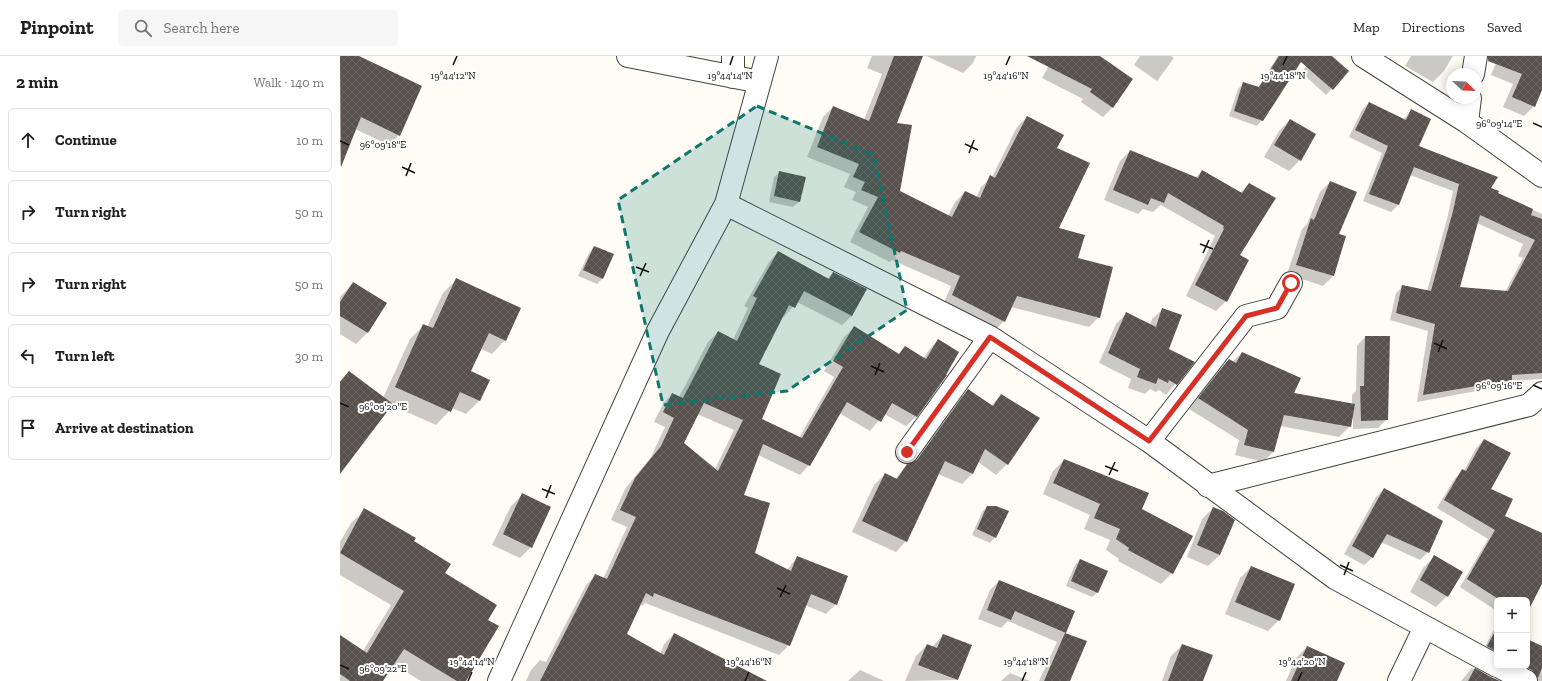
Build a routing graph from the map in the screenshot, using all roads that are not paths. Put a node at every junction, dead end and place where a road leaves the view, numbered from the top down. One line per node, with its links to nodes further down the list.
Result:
1 (628, 56): 5 (street)
2 (767, 56): 7 (street)
3 (1363, 56): 9 (street)
4 (1476, 56): 6 (street)
5 (733, 66): 7 (street)
6 (1474, 68)
7 (760, 82): 11 (street)
8 (1469, 104): 9 (street)
9 (1467, 122): 10 (street)
10 (1542, 176)
11 (726, 204): 13 (street); 21 (street)
12 (1291, 283): 15 (street)
13 (990, 337): 15 (street); 16 (street)
14 (1538, 403): 17 (street)
15 (1149, 441): 17 (street)
16 (907, 452)
17 (1208, 486): 18 (street)
18 (1425, 627): 19 (street); 22 (street)
19 (1494, 664)
20 (1503, 669): 23 (street)
21 (499, 681)
22 (1399, 681)
23 (1526, 681)

